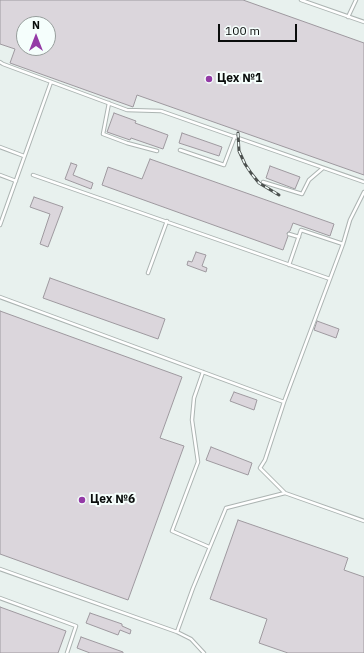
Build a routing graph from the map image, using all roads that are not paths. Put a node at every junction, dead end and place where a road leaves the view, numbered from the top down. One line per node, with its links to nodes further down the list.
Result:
1 (302, 0): 3 (lane)
2 (356, 0): 3 (lane)
3 (348, 17): 4 (lane)
4 (364, 22)
5 (0, 62): 6 (lane)
6 (51, 82): 7 (lane); 12 (lane)
7 (109, 103): 8 (lane); 11 (lane)
8 (235, 136): 10 (lane); 13 (lane)
9 (0, 147): 12 (lane)
10 (180, 150)
11 (156, 151)
12 (24, 156): 16 (lane)
13 (324, 168): 17 (lane); 18 (lane)
14 (0, 175): 16 (lane)
15 (33, 175): 20 (lane)
16 (16, 181): 21 (lane)
17 (263, 182)
18 (364, 182)
19 (364, 192): 24 (lane)
20 (167, 221): 25 (lane); 26 (lane)
21 (0, 225)
22 (289, 234): 23 (lane)
23 (299, 238): 24 (lane); 25 (lane)
24 (343, 244): 27 (lane)
25 (289, 265): 27 (lane)
26 (148, 273)
27 (330, 279): 30 (lane)
28 (0, 297): 29 (lane)
29 (203, 372): 30 (lane); 33 (lane)
30 (284, 402): 31 (lane)
31 (285, 493): 32 (lane); 33 (lane)
32 (364, 521)
33 (208, 547): 36 (lane)
34 (0, 569): 36 (lane)
35 (0, 598): 37 (lane)
36 (177, 632): 38 (lane)
37 (67, 653)
38 (204, 653)

